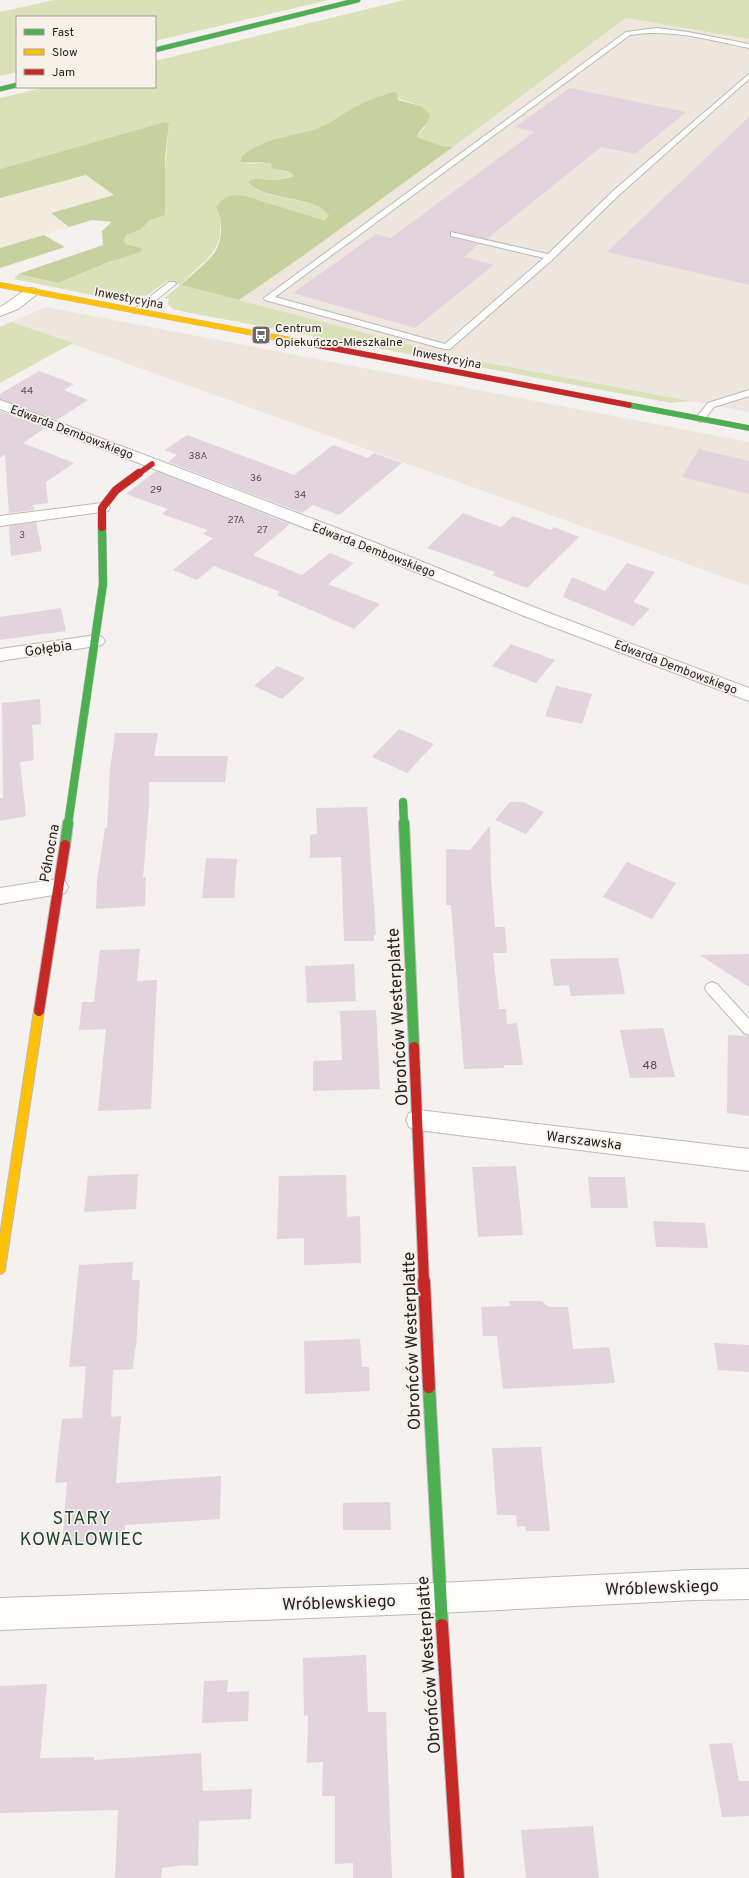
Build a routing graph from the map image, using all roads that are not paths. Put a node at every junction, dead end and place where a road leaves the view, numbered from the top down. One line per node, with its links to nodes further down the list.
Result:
1 (358, 0): 3 (street)
2 (749, 46): 8 (lane)
3 (156, 50)
4 (749, 76): 8 (lane)
5 (16, 85): 6 (street)
6 (0, 89)
7 (454, 234): 8 (lane)
8 (550, 257)
9 (172, 284): 12 (lane)
10 (0, 286): 11 (street, Inwestycyjna)
11 (31, 292): 12 (street, Inwestycyjna); 13 (street)
12 (137, 311): 16 (street, Inwestycyjna)
13 (0, 312)
14 (749, 393): 16 (lane)
15 (0, 404): 18 (street, Edwarda Dembowskiego)
16 (700, 419): 17 (street, Inwestycyjna)
17 (749, 428)
18 (152, 464): 19 (street); 23 (street, Edwarda Dembowskiego)
19 (102, 508): 20 (street); 21 (street, Północna)
20 (0, 521)
21 (96, 641): 22 (street, Gołębia); 25 (street, Północna)
22 (0, 655)
23 (749, 695)
24 (404, 802): 29 (street, Obrońców Westerplatte)
25 (57, 887): 26 (street); 31 (street, Północna)
26 (0, 896)
27 (712, 988): 28 (lane)
28 (749, 1029)
29 (418, 1120): 30 (street, Warszawska); 34 (street, Obrońców Westerplatte)
30 (749, 1160)
31 (6, 1189): 32 (street, Północna)
32 (0, 1269)
33 (749, 1584): 34 (street, Wróblewskiego)
34 (439, 1598): 35 (street, Wróblewskiego); 36 (street, Obrońców Westerplatte)
35 (0, 1614)
36 (458, 1878)

